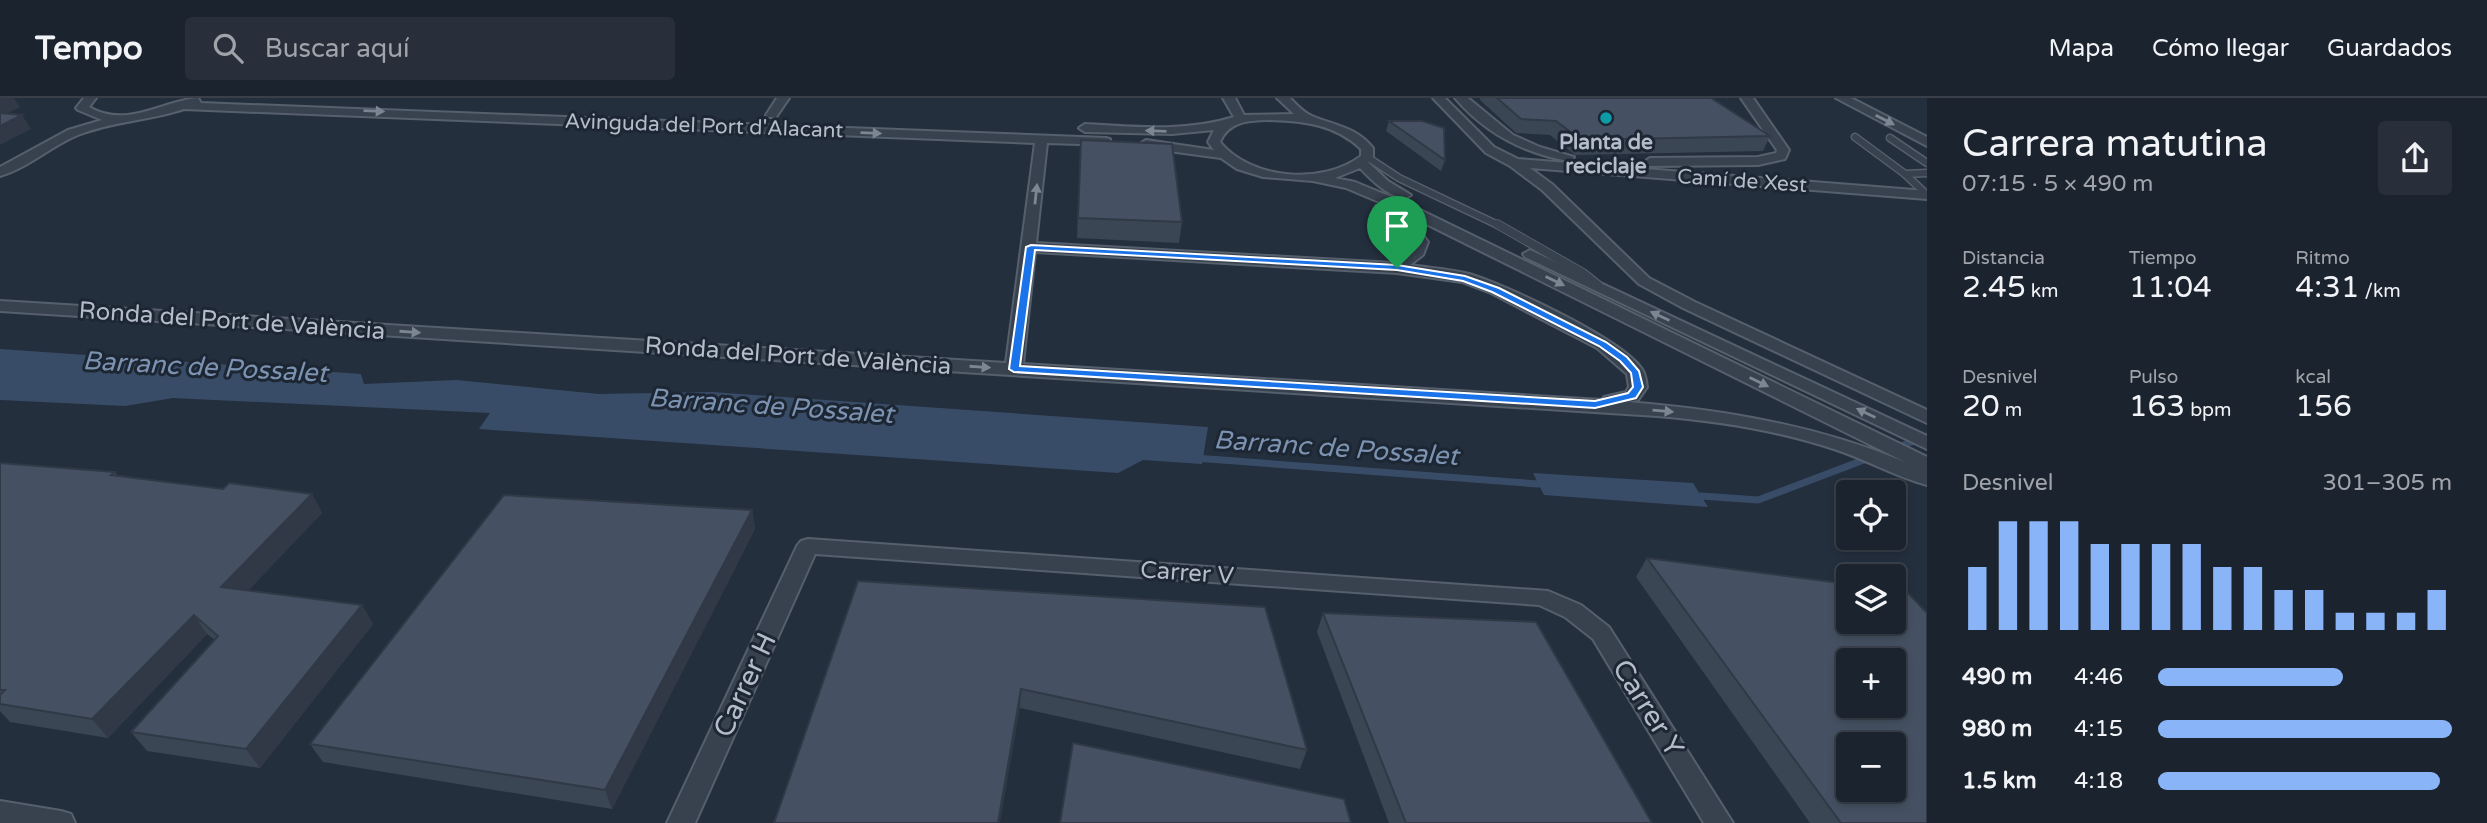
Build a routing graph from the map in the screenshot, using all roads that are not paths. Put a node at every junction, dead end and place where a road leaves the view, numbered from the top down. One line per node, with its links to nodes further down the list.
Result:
1 (90, 98): 13 (street)
2 (202, 98): 11 (street)
3 (783, 98): 14 (street)
4 (1229, 98): 16 (street)
5 (1283, 98): 17 (street)
6 (1439, 98): 27 (street)
7 (1461, 98): 8 (street)
8 (1747, 98)
9 (1842, 98): 24 (street, one-way to 24)
10 (1870, 98): 19 (street)
11 (184, 106): 15 (street); 23 (street, Avinguda del Port d'Alacant, one-way to 23)
12 (623, 109): 14 (street, Avinguda del Port d'Alacant)
13 (91, 115): 15 (street); 20 (street)
14 (772, 115): 18 (street, Avinguda del Port d'Alacant, one-way to 14)
15 (122, 117): 20 (street)
16 (1241, 119): 17 (street, Avinguda del Port d'Alacant); 18 (street, Avinguda del Port d'Alacant)
17 (1307, 119): 26 (street)
18 (1224, 125): 25 (street)
19 (1927, 127)
20 (72, 133): 29 (street)
21 (1855, 138): 31 (lane)
22 (1890, 138): 28 (lane)
23 (1041, 140): 25 (street, Avinguda del Port d'Alacant); 35 (street, one-way to 23)
24 (1927, 142)
25 (1223, 155): 32 (street, Avinguda del Port d'Alacant)
26 (1365, 160): 32 (street); 37 (lane); 37 (street)
27 (1514, 163): 34 (street, Camí de Xest); 41 (street)
28 (1927, 163)
29 (0, 172)
30 (1927, 173): 31 (lane)
31 (1905, 174): 34 (lane)
32 (1313, 177): 33 (street)
33 (1335, 182): 36 (street); 43 (street, one-way to 43)
34 (1927, 195)
35 (1031, 247): 36 (street); 39 (street)
36 (1397, 268): 40 (street)
37 (1604, 289): 42 (street, one-way to 37)
38 (0, 306): 39 (street, Ronda del Port de València, one-way to 39)
39 (1014, 369): 40 (street, Ronda del Port de València)
40 (1595, 405): 44 (street, Ronda del Port de València, one-way to 44)
41 (1927, 417)
42 (1927, 443)
43 (1927, 465)
44 (1927, 479)
45 (808, 546): 46 (street, Carrer V); 49 (street, Carrer H)
46 (1565, 605): 50 (street, Carrer Y)
47 (0, 813): 48 (street)
48 (61, 823)
49 (681, 823)
50 (1719, 823)

